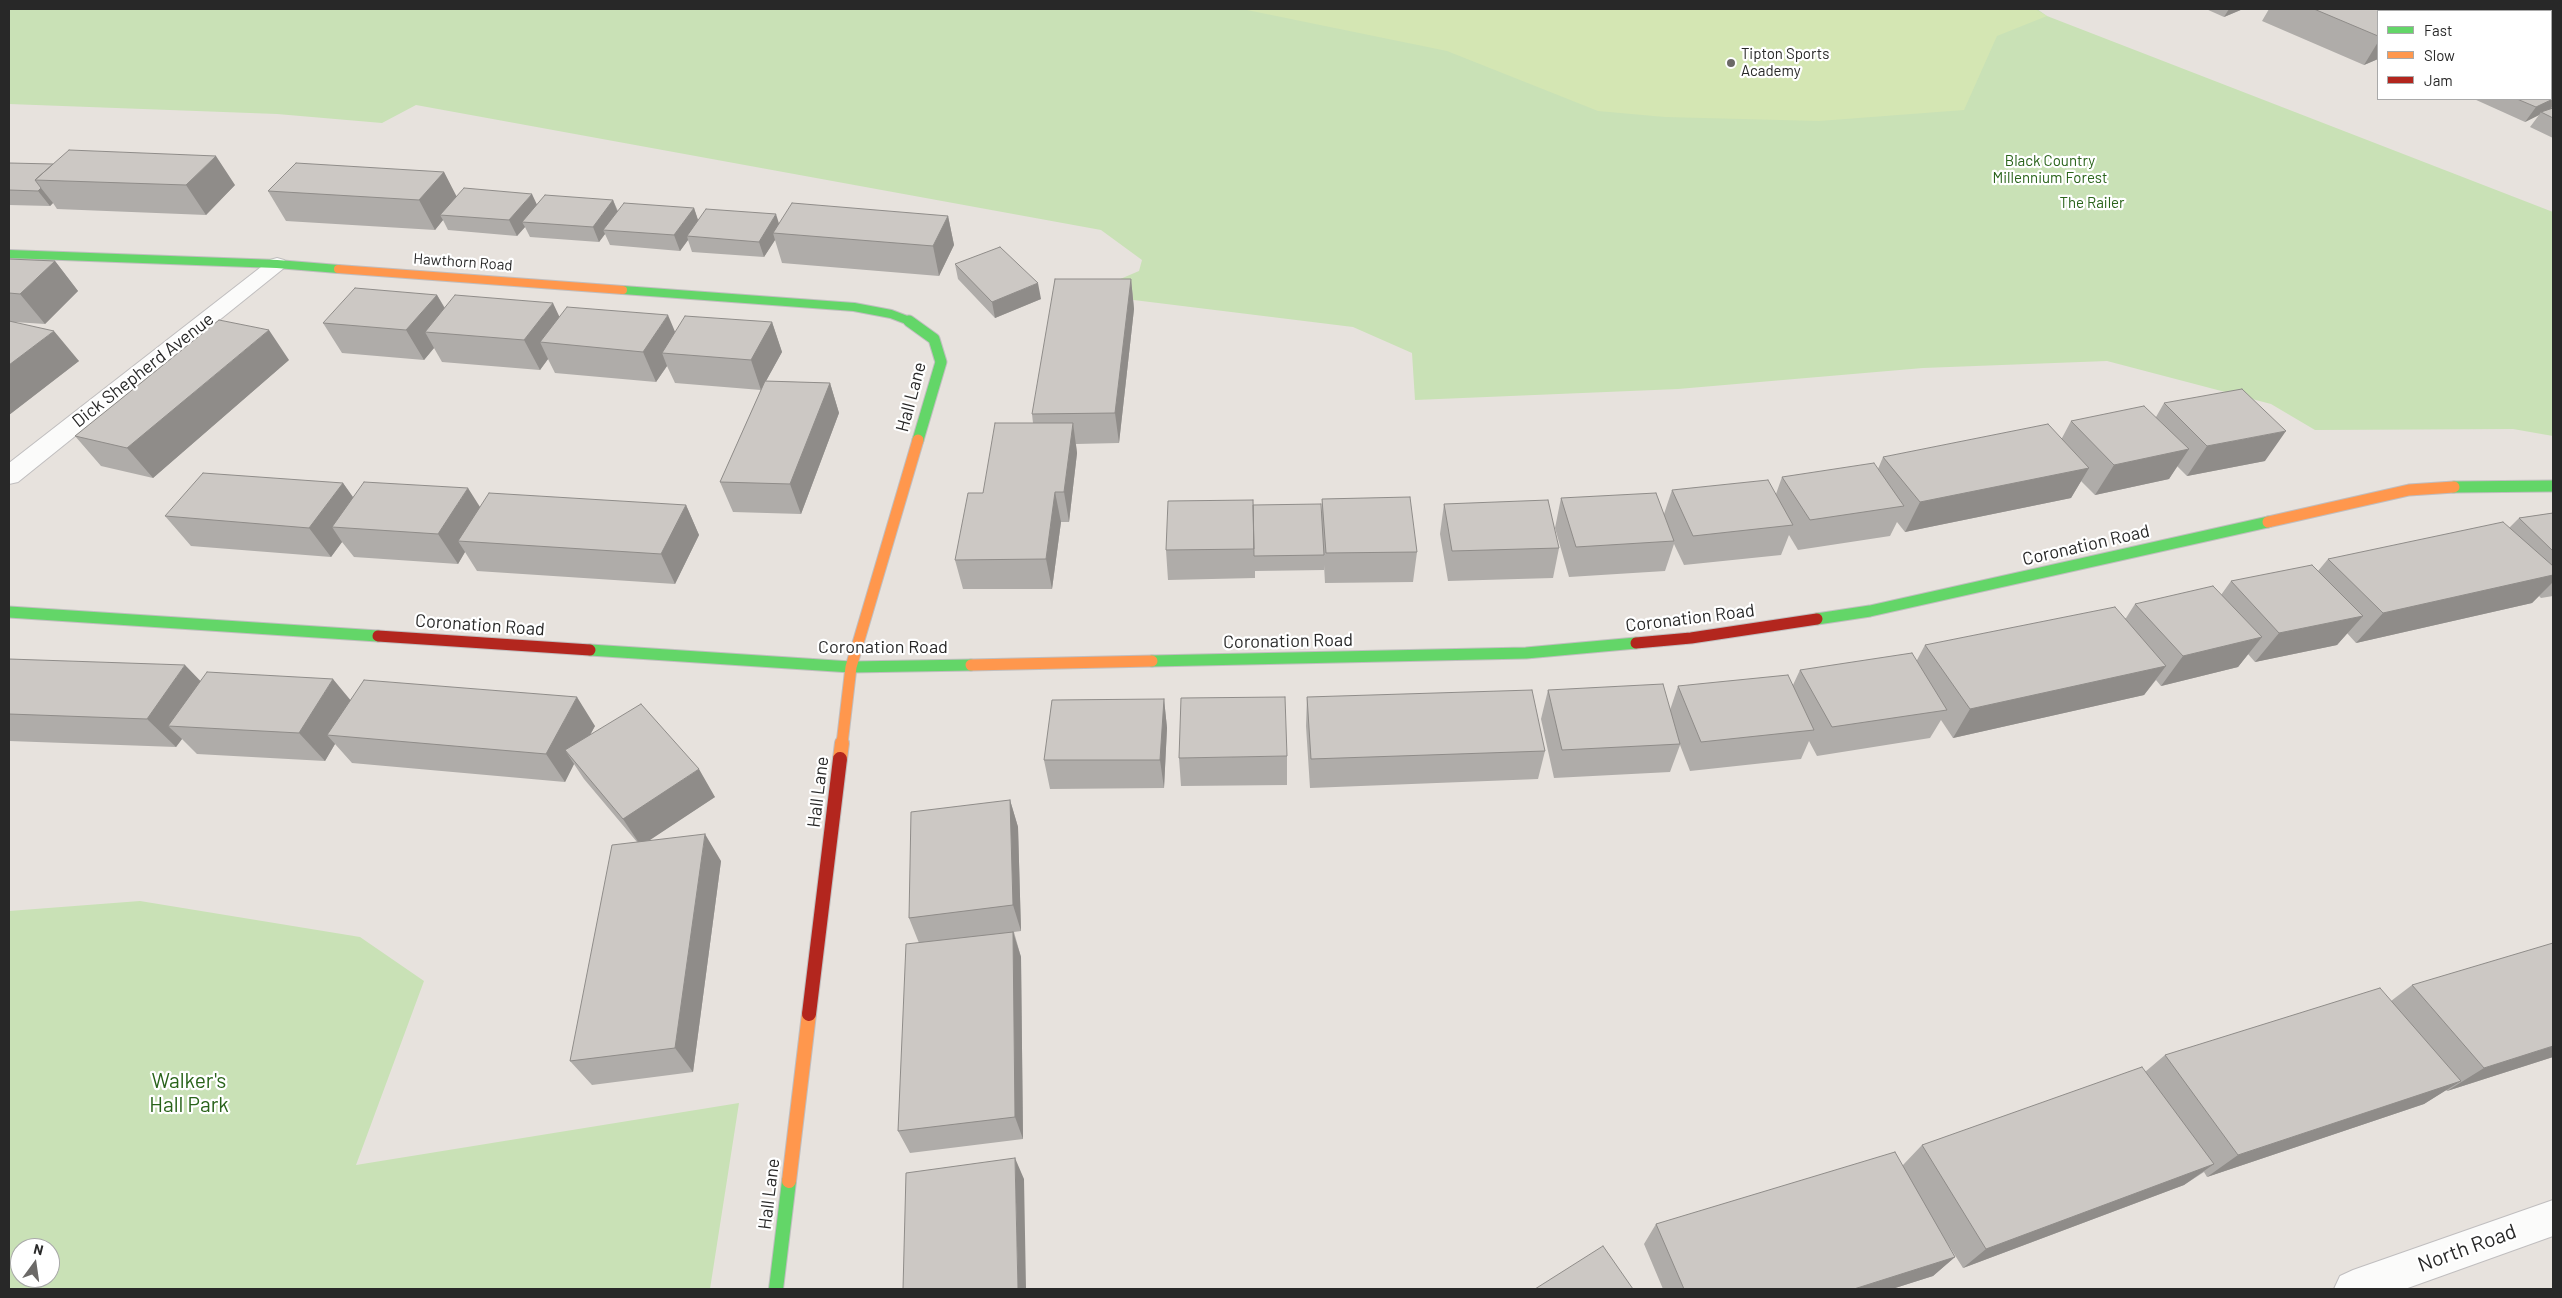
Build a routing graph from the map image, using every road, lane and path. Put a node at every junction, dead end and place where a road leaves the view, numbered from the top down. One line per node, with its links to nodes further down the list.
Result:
1 (9, 254): 2 (street, Hawthorn Road)
2 (277, 264): 3 (street, Hawthorn Road); 4 (street, Dick Shepherd Avenue)
3 (912, 322): 7 (street, Hall Lane)
4 (9, 476)
5 (2553, 486): 7 (street, Coronation Road)
6 (9, 612): 7 (street, Coronation Road)
7 (851, 667): 9 (street, Hall Lane)
8 (2553, 1218): 10 (street, North Road)
9 (776, 1289)
10 (2353, 1289)

